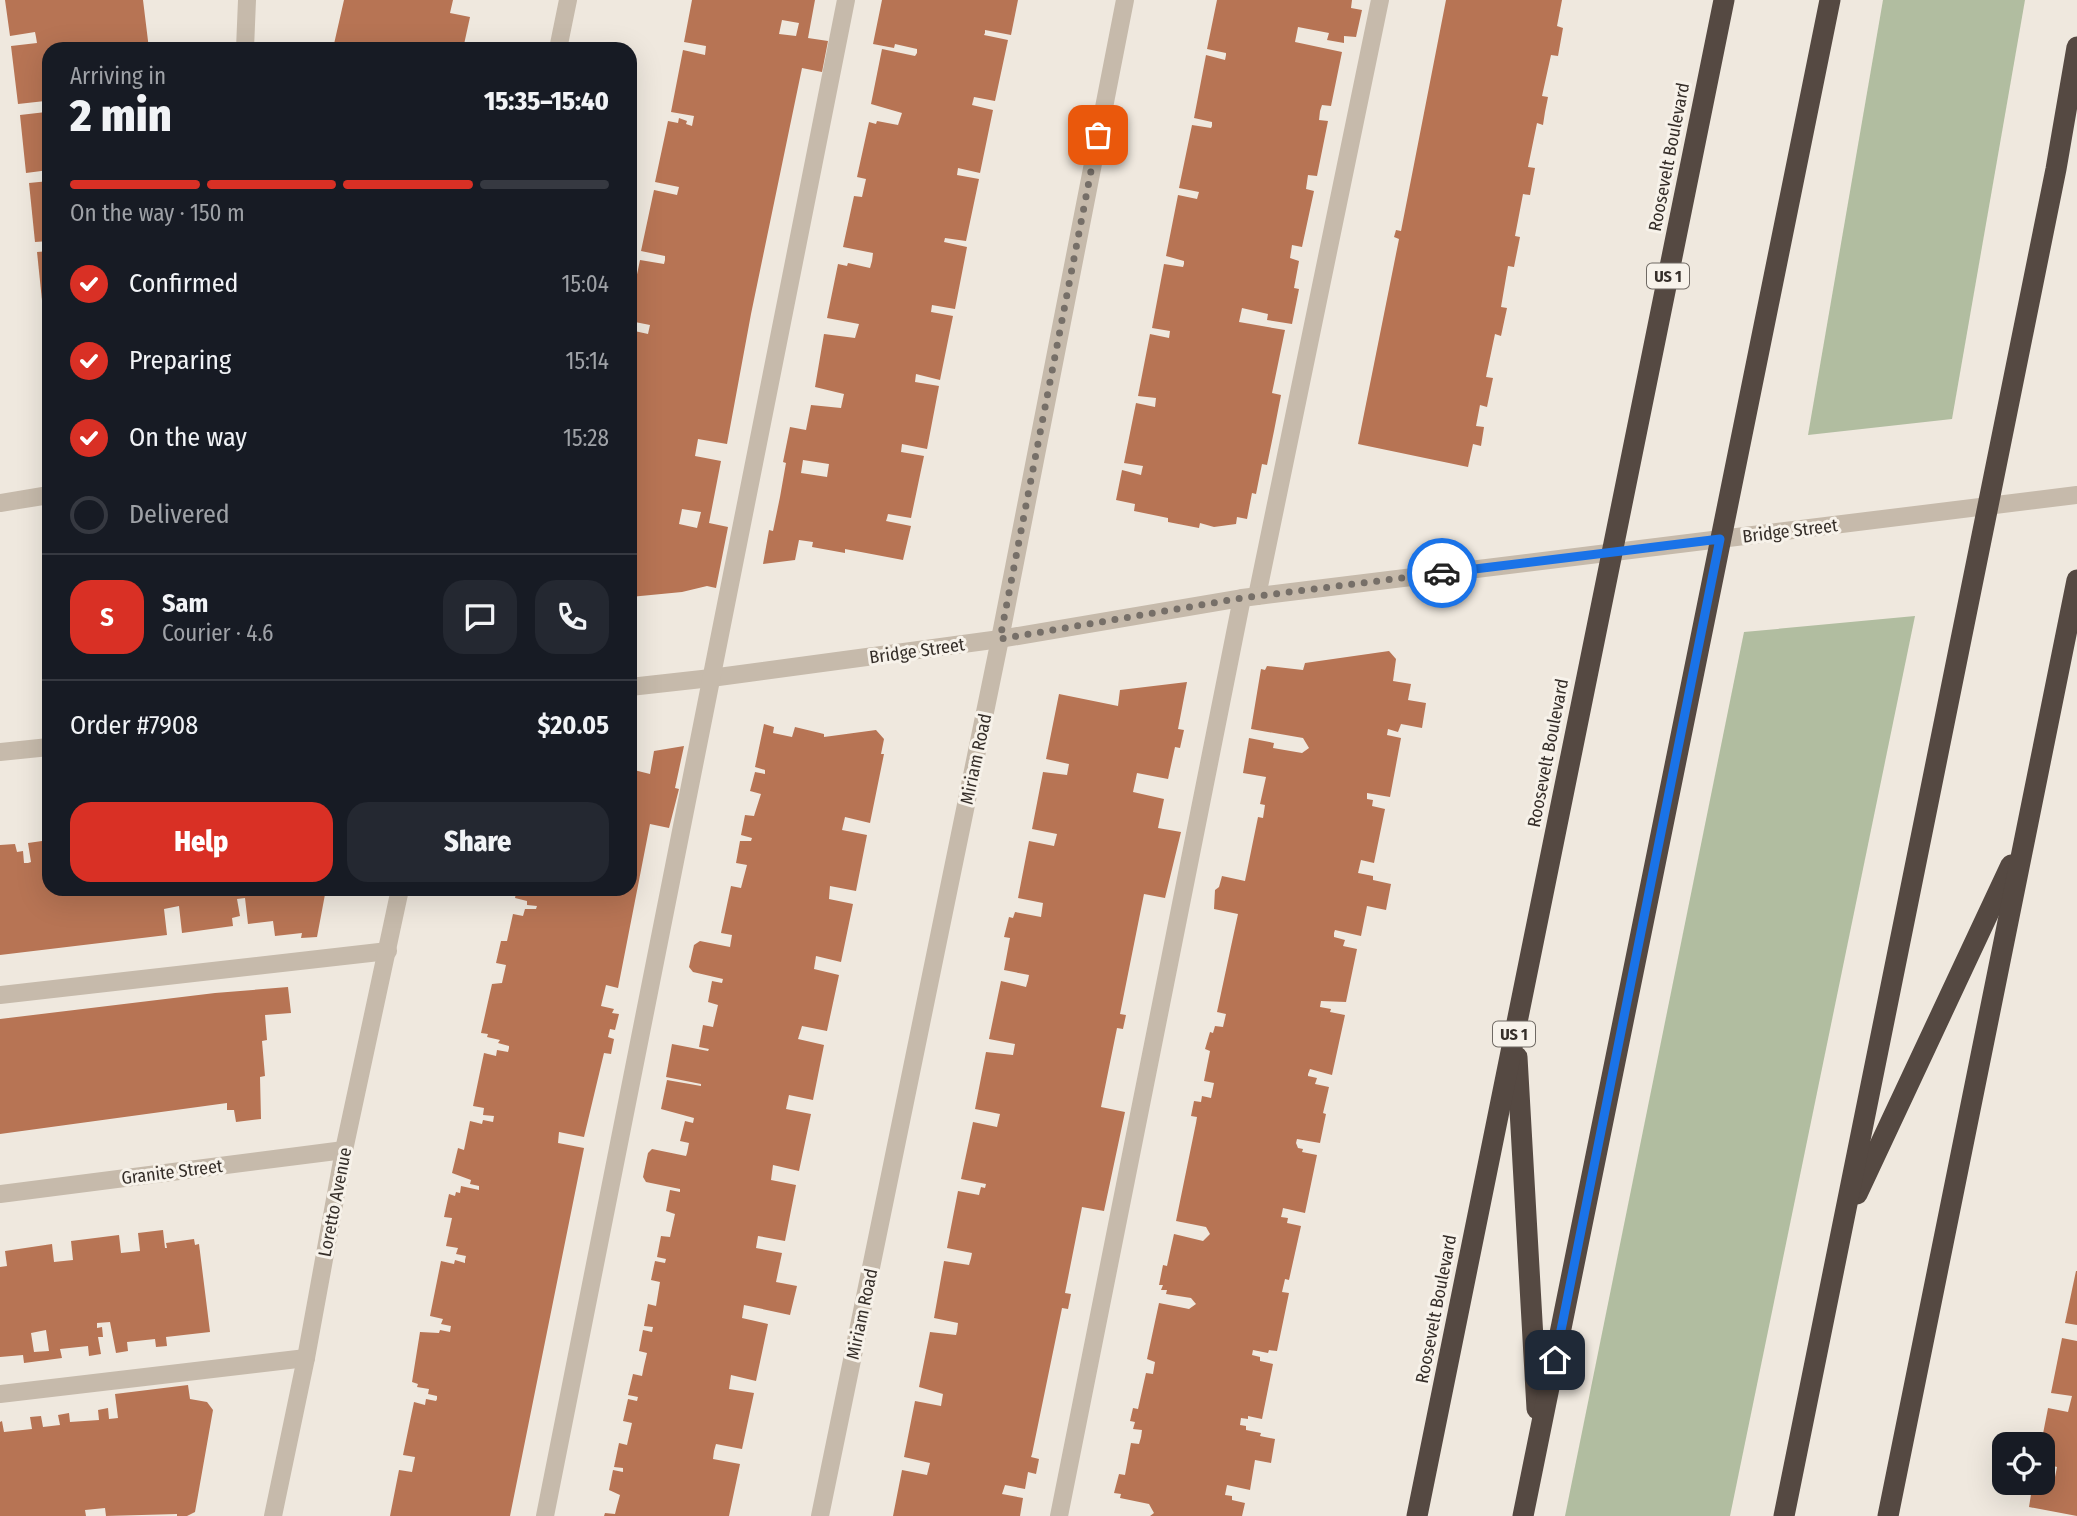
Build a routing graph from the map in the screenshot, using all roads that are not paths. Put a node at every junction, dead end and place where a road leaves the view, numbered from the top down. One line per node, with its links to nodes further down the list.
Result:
1 (247, 0): 8 (street)
2 (568, 0): 9 (street)
3 (846, 0): 20 (street)
4 (1125, 0): 19 (street, Miriam Road)
5 (1380, 0): 18 (street)
6 (1724, 0): 16 (highway, Roosevelt Boulevard / US 1)
7 (1830, 0): 15 (highway)
8 (245, 42)
9 (559, 42)
10 (2077, 47): 14 (highway)
11 (2077, 495): 14 (street, Bridge Street)
12 (42, 496): 13 (street)
13 (0, 503)
14 (1987, 506): 15 (street, Bridge Street); 31 (highway)
15 (1720, 539): 16 (street, Bridge Street); 34 (highway)
16 (1612, 553): 18 (street, Bridge Street); 28 (highway, Roosevelt Boulevard / US 1)
17 (2077, 580): 24 (highway)
18 (1249, 597): 19 (street, Bridge Street); 38 (street)
19 (1000, 639): 20 (street, Bridge Street); 37 (street, Miriam Road)
20 (711, 678): 21 (street, Bridge Street); 36 (street)
21 (637, 686)
22 (42, 748): 23 (street)
23 (0, 751)
24 (2026, 832): 31 (highway); 42 (highway)
25 (399, 896): 26 (street, Loretto Avenue)
26 (388, 951): 27 (street); 29 (street, Loretto Avenue)
27 (0, 995)
28 (1516, 1027): 34 (highway); 39 (highway, Roosevelt Boulevard / US 1)
29 (344, 1150): 30 (street, Granite Street); 32 (street, Loretto Avenue)
30 (0, 1194)
31 (1843, 1224): 41 (highway)
32 (306, 1358): 33 (street); 35 (street, Loretto Avenue)
33 (0, 1394)
34 (1539, 1440): 40 (highway)
35 (273, 1516)
36 (545, 1516)
37 (820, 1516)
38 (1059, 1516)
39 (1417, 1516)
40 (1524, 1516)
41 (1784, 1516)
42 (1888, 1516)

